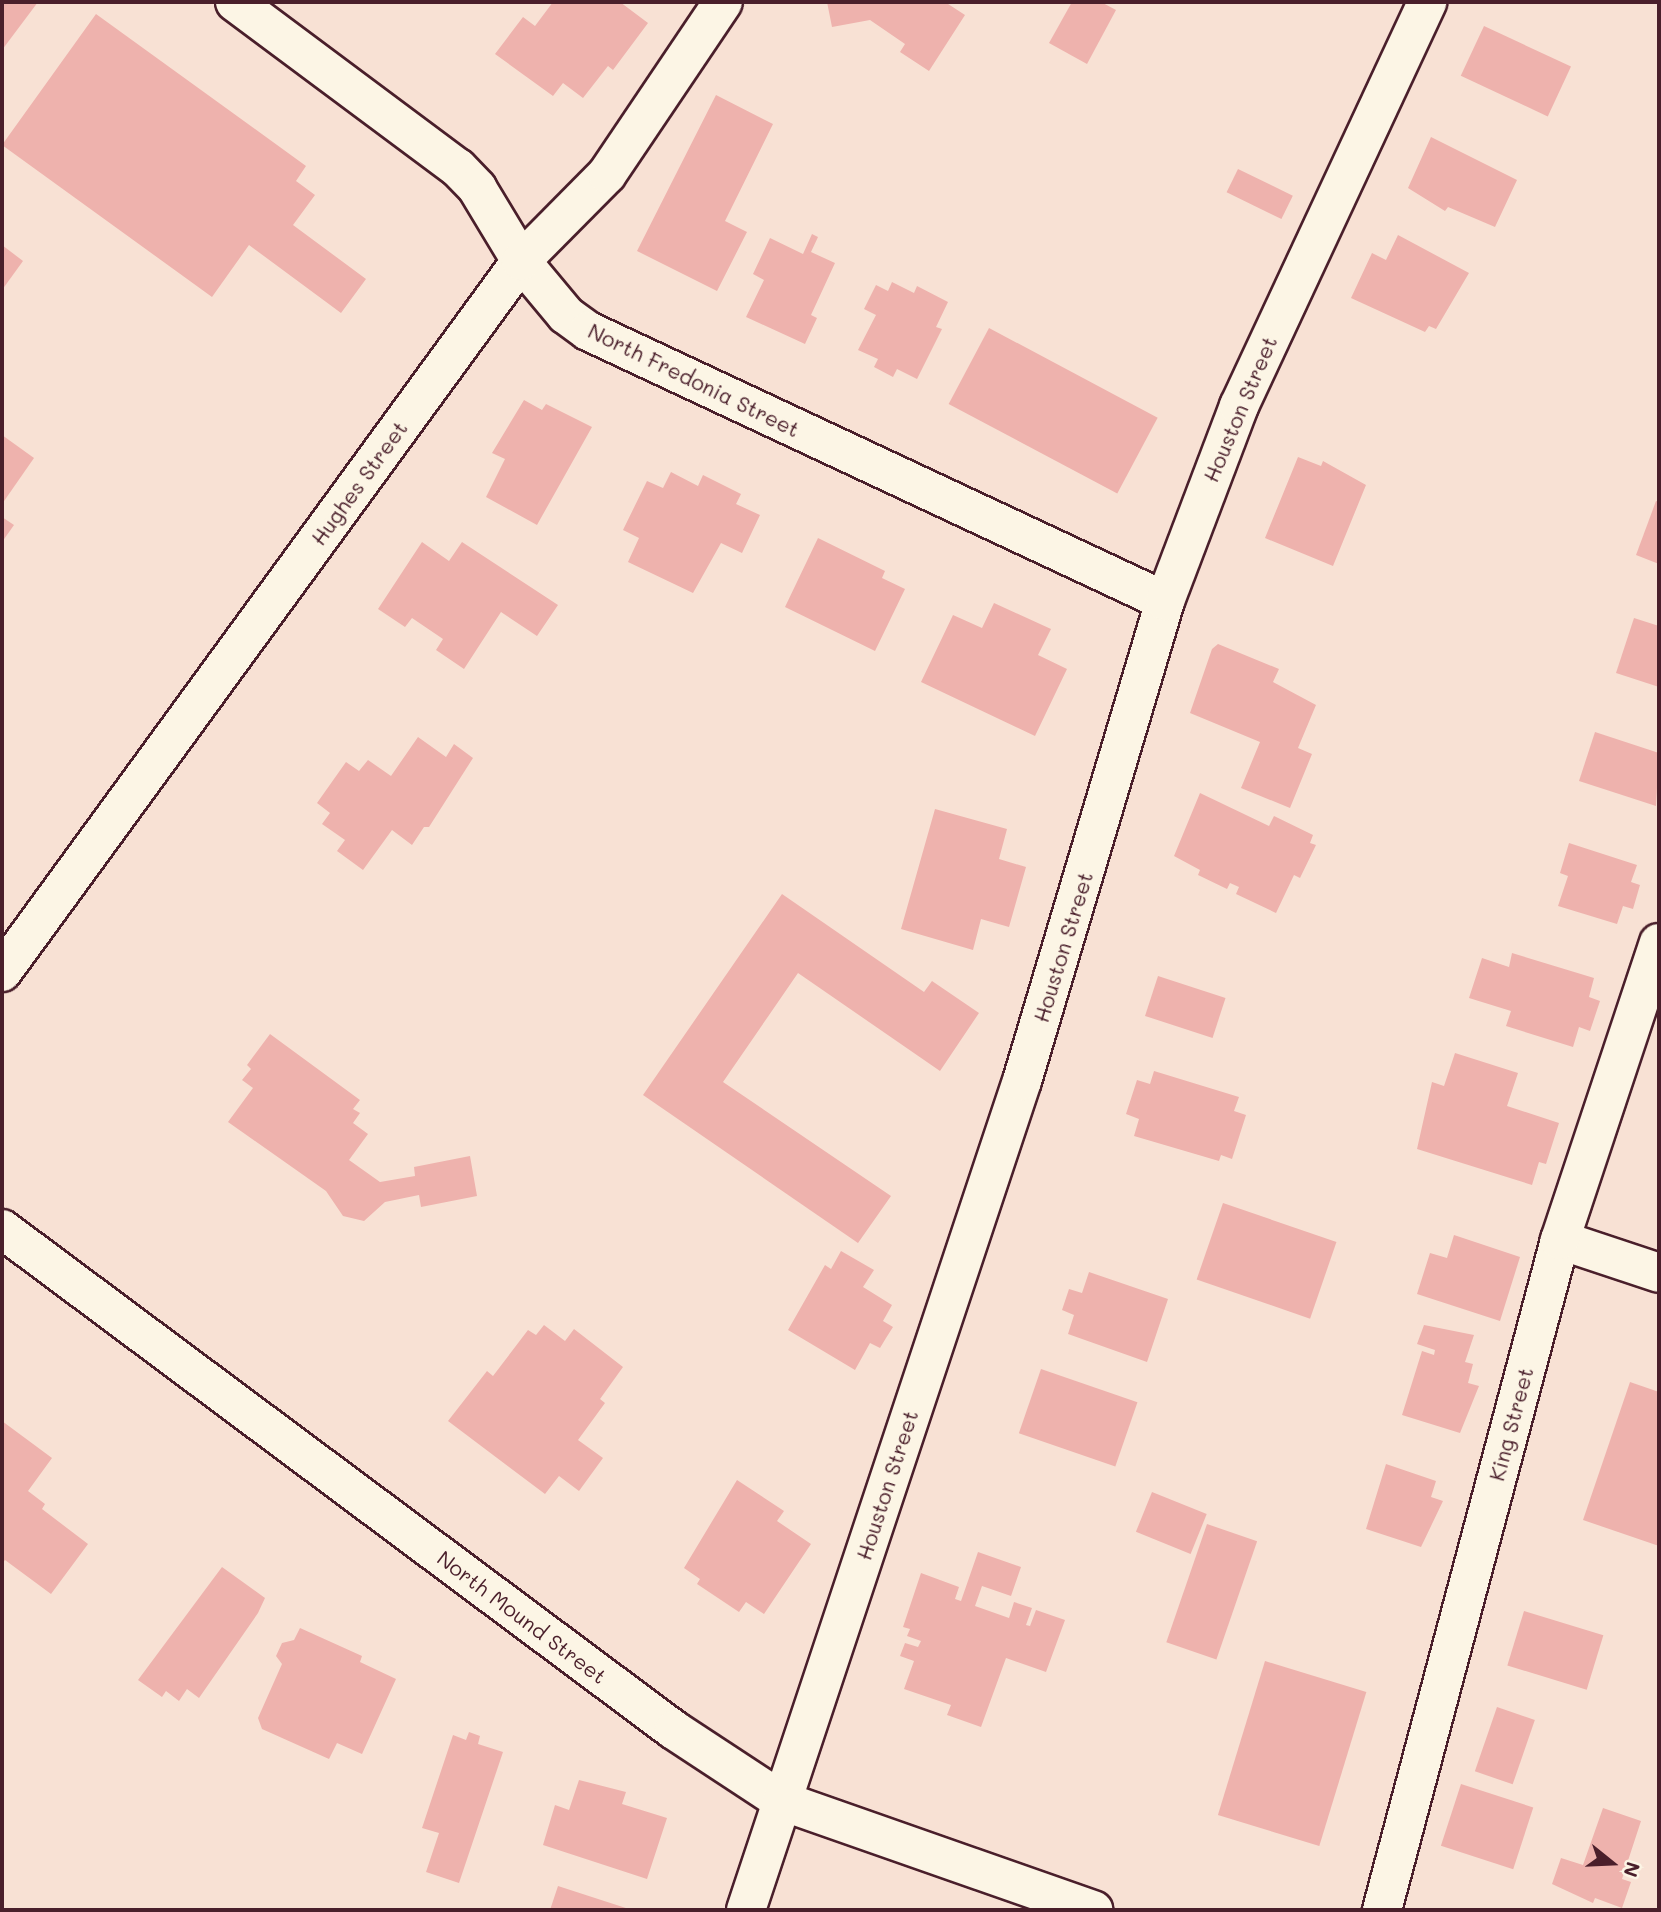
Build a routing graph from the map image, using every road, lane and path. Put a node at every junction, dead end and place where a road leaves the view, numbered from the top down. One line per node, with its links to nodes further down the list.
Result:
1 (235, 2): 4 (street, North Fredonia Street)
2 (723, 2): 4 (street, Hughes Street)
3 (1427, 2): 5 (street, Houston Street)
4 (521, 261): 5 (street, North Fredonia Street); 7 (street, Hughes Street)
5 (1165, 601): 11 (street, Houston Street)
6 (1659, 943): 9 (street, King Street)
7 (2, 972)
8 (2, 1229): 11 (street, North Mound Street)
9 (1560, 1240): 10 (street); 14 (street, King Street)
10 (1659, 1273)
11 (782, 1801): 12 (street, Houston Street); 13 (street, North Mound Street)
12 (746, 1910)
13 (1094, 1910)
14 (1381, 1910)

